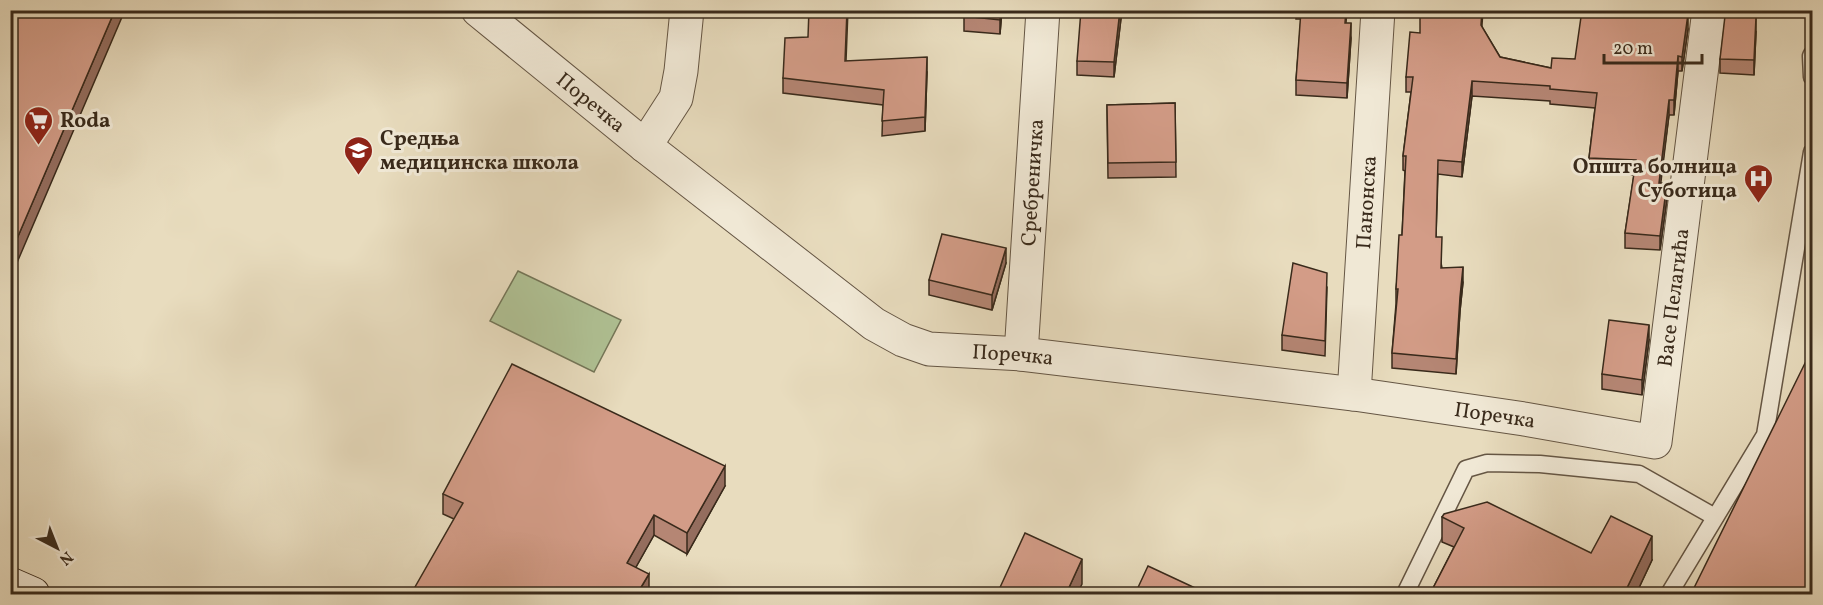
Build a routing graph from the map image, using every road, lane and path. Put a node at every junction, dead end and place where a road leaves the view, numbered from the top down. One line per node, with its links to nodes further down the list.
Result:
1 (478, 10): 8 (street, Поречка)
2 (687, 10): 8 (street)
3 (1043, 10): 10 (street, Сребреничка)
4 (1378, 10): 11 (street, Панонска)
5 (1708, 10): 12 (street, Васе Пелагића)
6 (1812, 54): 7 (lane)
7 (1812, 77)
8 (645, 146): 10 (street, Поречка)
9 (1812, 152): 13 (lane)
10 (1021, 354): 11 (street, Поречка)
11 (1354, 394): 12 (street, Поречка)
12 (1655, 442)
13 (1715, 517): 16 (lane); 17 (lane)
14 (10, 584): 15 (street)
15 (33, 594)
16 (1405, 594)
17 (1669, 594)

